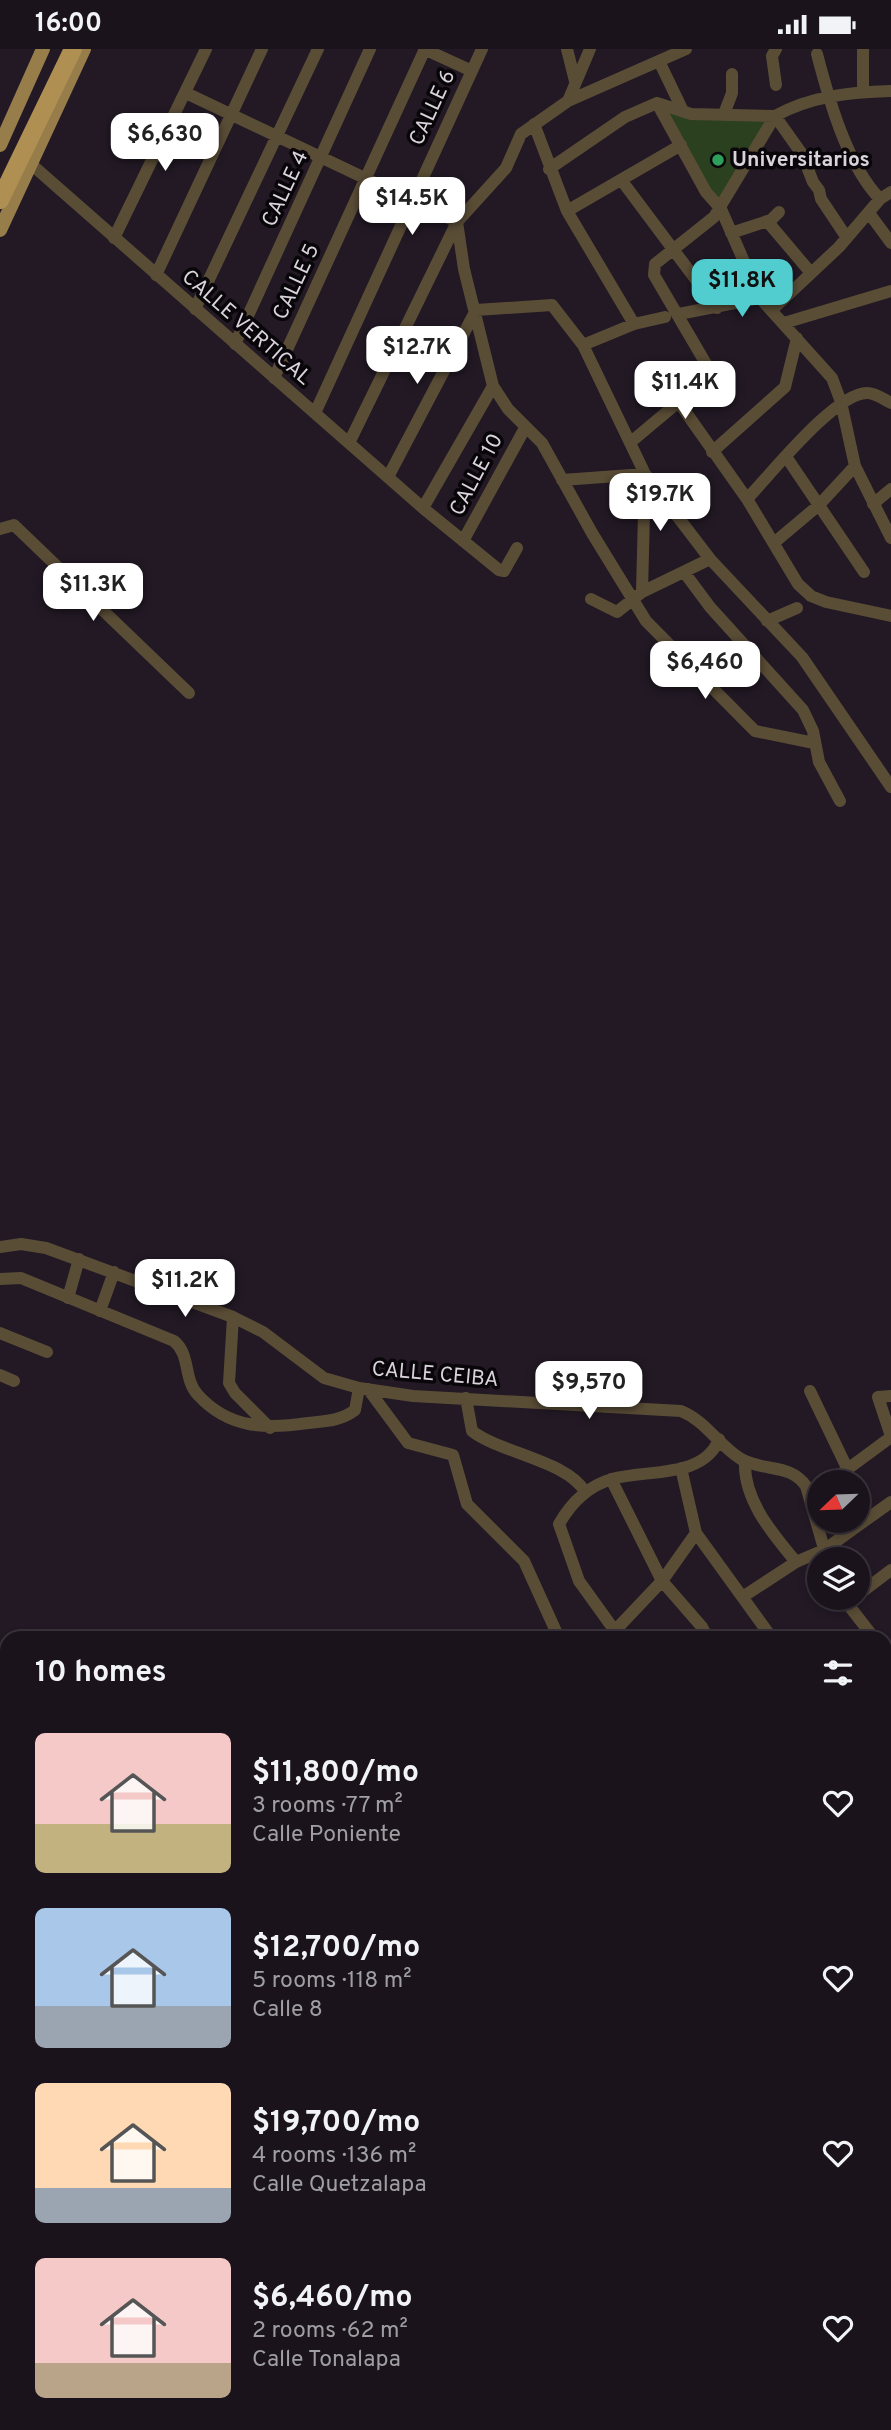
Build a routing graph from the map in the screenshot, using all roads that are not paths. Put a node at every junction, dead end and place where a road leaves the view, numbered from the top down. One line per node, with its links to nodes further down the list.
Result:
1 (43, 49): 34 (main road)
2 (61, 49): 39 (highway)
3 (73, 49): 43 (highway)
4 (84, 49): 37 (main road)
5 (206, 49): 24 (street)
6 (262, 49): 30 (street)
7 (318, 49): 33 (street)
8 (370, 49): 36 (street, CALLE 4)
9 (424, 49): 18 (street); 40 (street, CALLE 5)
10 (482, 49): 18 (street, CALLE 6)
11 (567, 49): 20 (street)
12 (590, 49): 20 (street)
13 (686, 49): 17 (street)
14 (776, 49): 21 (street)
15 (863, 49): 23 (street)
16 (817, 54): 25 (street)
17 (659, 61): 26 (street); 28 (street)
18 (472, 71): 44 (street, CALLE 6)
19 (732, 74): 29 (street)
20 (575, 81): 26 (street)
21 (776, 85)
22 (891, 91): 23 (street)
23 (863, 92): 25 (street)
24 (186, 93): 30 (street); 53 (street)
25 (828, 97): 31 (street); 42 (street)
26 (568, 101): 32 (street)
27 (657, 103): 28 (street); 35 (street); 38 (street)
28 (683, 111): 29 (street)
29 (724, 114): 31 (street)
30 (233, 116): 33 (street); 58 (street)
31 (775, 116): 45 (street); 54 (street)
32 (534, 124): 38 (street); 50 (street)
33 (278, 137): 36 (street); 62 (street)
34 (0, 145)
35 (681, 145): 41 (street); 45 (street)
36 (321, 158): 40 (street); 70 (street, CALLE 4)
37 (31, 164): 51 (main road); 53 (street, CALLE VERTICAL)
38 (549, 169): 46 (street)
39 (0, 172)
40 (366, 179): 44 (street); 72 (street, CALLE 5)
41 (622, 181): 46 (street); 56 (street)
42 (886, 195): 48 (street)
43 (0, 200)
44 (410, 200): 50 (street); 77 (street, CALLE 6)
45 (721, 209): 52 (street); 56 (street)
46 (567, 211): 68 (street)
47 (779, 212): 49 (street)
48 (869, 213): 54 (street); 55 (street)
49 (767, 221): 52 (street); 57 (street)
50 (457, 222): 63 (street); 80 (street)
51 (0, 230)
52 (730, 233): 60 (street)
53 (114, 238): 58 (street, CALLE VERTICAL)
54 (847, 238): 57 (street)
55 (891, 243)
56 (673, 249): 61 (street); 65 (street)
57 (811, 274): 64 (street)
58 (156, 275): 62 (street, CALLE VERTICAL)
59 (891, 291): 67 (street)
60 (760, 298): 61 (street); 64 (street)
61 (717, 308): 65 (street)
62 (195, 309): 70 (street, CALLE VERTICAL)
63 (476, 310): 71 (street); 73 (street); 85 (street)
64 (772, 310): 67 (street)
65 (679, 314): 76 (street)
66 (664, 317): 68 (street)
67 (784, 323): 69 (street)
68 (634, 324): 71 (street)
69 (797, 338): 74 (street); 81 (street)
70 (235, 344): 72 (street, CALLE VERTICAL)
71 (583, 345): 79 (street)
72 (274, 378): 77 (street, CALLE VERTICAL)
73 (493, 386): 78 (street); 91 (street)
74 (841, 402): 75 (street); 82 (street); 83 (street)
75 (891, 403)
76 (680, 404): 79 (street); 81 (street)
77 (315, 414): 80 (street, CALLE VERTICAL)
78 (525, 428): 86 (street); 94 (street, CALLE 10)
79 (632, 441): 84 (street)
80 (349, 443): 85 (street, CALLE VERTICAL)
81 (712, 451): 88 (street)
82 (787, 458): 88 (street); 90 (street)
83 (855, 466): 89 (street); 90 (street)
84 (645, 474): 86 (street); 97 (street); 100 (street)
85 (388, 477): 91 (street, CALLE VERTICAL)
86 (562, 480): 100 (street)
87 (891, 489): 89 (street)
88 (747, 499): 95 (street)
89 (873, 503): 93 (street)
90 (818, 505): 95 (street); 99 (street)
91 (423, 508): 94 (street, CALLE VERTICAL)
92 (0, 529): 105 (street)
93 (891, 538)
94 (463, 541): 96 (street, CALLE VERTICAL)
95 (775, 542): 103 (street)
96 (517, 548)
97 (710, 559): 98 (street); 104 (street)
98 (684, 572): 100 (street); 106 (street)
99 (864, 572)
100 (637, 595): 101 (street); 106 (street)
101 (591, 599)
102 (797, 608): 104 (street)
103 (891, 615)
104 (767, 621): 107 (street)
105 (189, 693)
106 (814, 743): 108 (street)
107 (891, 787)
108 (840, 801)
109 (0, 1247): 110 (street, CALLE CEIBA)
110 (79, 1259): 111 (street, CALLE CEIBA); 113 (street)
111 (114, 1272): 114 (street); 115 (street, CALLE CEIBA)
112 (0, 1279): 113 (street)
113 (68, 1297): 114 (street)
114 (100, 1311): 124 (street)
115 (233, 1317): 120 (street, CALLE CEIBA); 124 (street)
116 (0, 1333): 117 (street)
117 (47, 1352)
118 (0, 1375): 119 (street)
119 (14, 1381)
120 (364, 1389): 123 (street, CALLE CEIBA); 124 (street); 143 (street)
121 (810, 1391): 129 (street)
122 (884, 1397): 125 (street)
123 (466, 1398): 126 (street, CALLE CEIBA); 132 (street)
124 (270, 1428)
125 (891, 1436): 129 (street)
126 (719, 1439): 127 (street, CALLE CEIBA); 128 (street)
127 (745, 1461): 131 (street, CALLE CEIBA); 137 (street)
128 (681, 1468): 130 (street); 134 (street)
129 (848, 1470)
130 (611, 1479): 132 (street); 139 (street)
131 (807, 1485)
132 (585, 1492): 144 (street)
133 (891, 1502): 135 (street)
134 (696, 1533): 139 (street); 141 (street)
135 (836, 1547)
136 (807, 1559): 137 (street)
137 (796, 1562): 141 (street)
138 (891, 1570): 140 (street)
139 (662, 1581): 145 (street); 146 (street)
140 (870, 1586)
141 (744, 1596): 147 (street)
142 (855, 1610): 148 (street)
143 (556, 1631)
144 (611, 1631)
145 (618, 1631)
146 (704, 1631)
147 (767, 1631)
148 (869, 1631)

